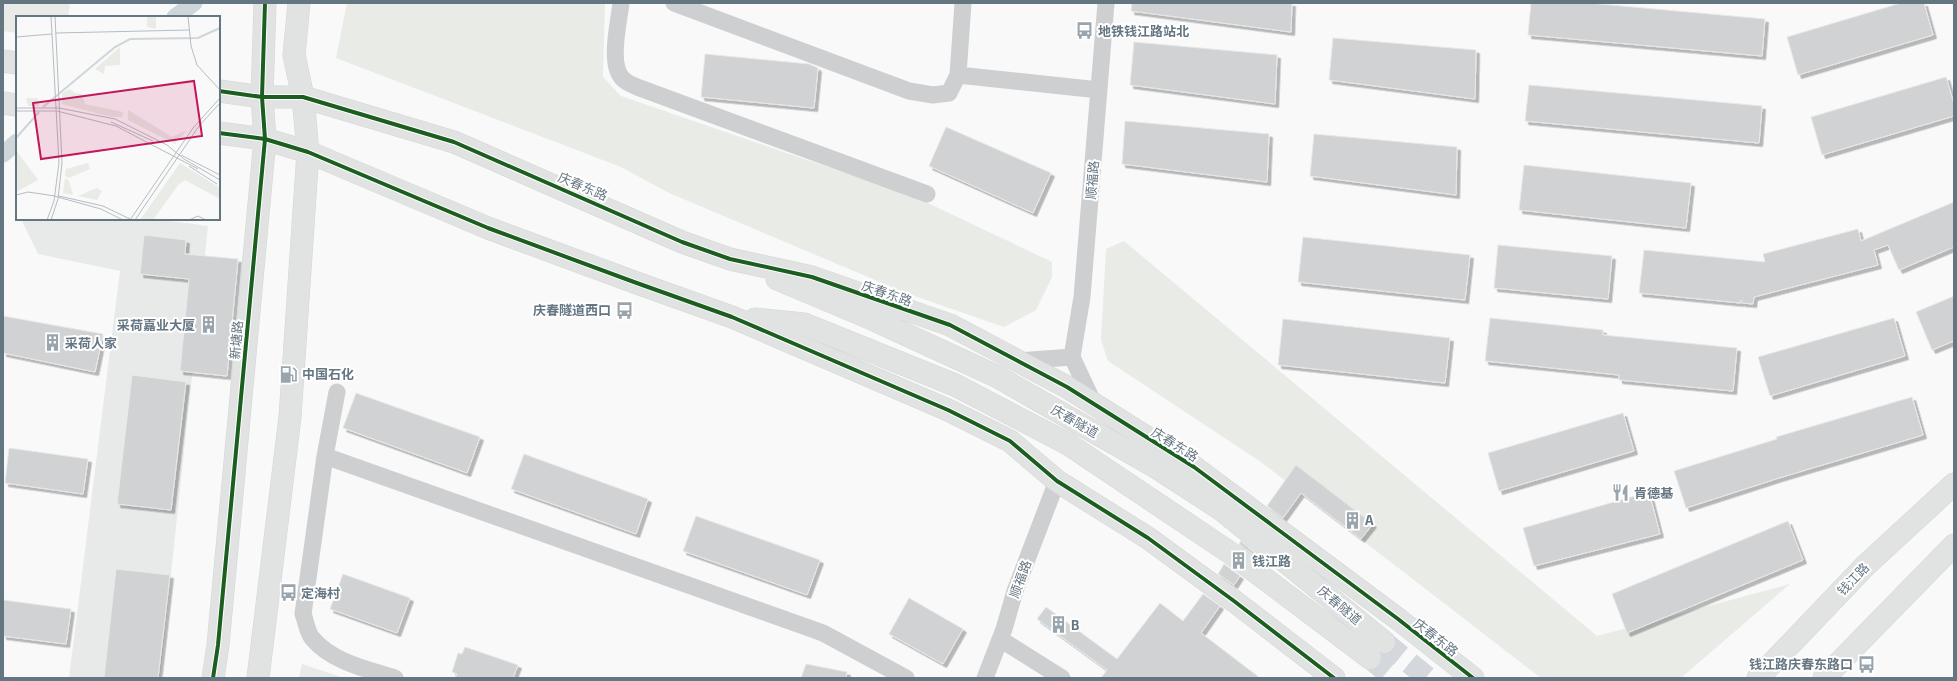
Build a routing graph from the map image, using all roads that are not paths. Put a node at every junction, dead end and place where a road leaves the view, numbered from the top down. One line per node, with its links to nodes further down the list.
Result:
1 (265, 3): 12 (main road, 新塘路)
2 (299, 3): 13 (main road)
3 (621, 3): 19 (street)
4 (674, 3): 9 (street)
5 (963, 3): 9 (street)
6 (1106, 3): 10 (street, 顺福路)
7 (3, 62): 8 (main road)
8 (16, 63)
9 (958, 76): 10 (street)
10 (1099, 90): 22 (street, 顺福路)
11 (220, 91): 12 (main road, 庆春东路)
12 (262, 97): 13 (main road, 庆春东路); 17 (main road, 新塘路)
13 (303, 97): 18 (main road); 20 (main road, 庆春东路)
14 (3, 103): 15 (main road)
15 (16, 105)
16 (220, 132): 17 (main road)
17 (265, 139): 18 (main road); 33 (main road, 新塘路)
18 (308, 152): 21 (main road); 34 (main road)
19 (927, 194)
20 (730, 259): 23 (main road, 庆春东路); 31 (main road, 庆春隧道)
21 (732, 316): 27 (main road); 32 (main road, 庆春隧道)
22 (1072, 357): 23 (street); 25 (street)
23 (1018, 361): 25 (main road, 庆春东路)
24 (337, 392): 26 (street)
25 (1094, 404): 40 (main road, 庆春东路)
26 (325, 456): 35 (street); 36 (street)
27 (1057, 481): 30 (street, 顺福路); 39 (main road)
28 (1954, 484): 41 (main road, 钱江路)
29 (1954, 545): 42 (main road)
30 (1000, 639): 37 (street, 顺福路); 38 (street)
31 (1384, 642)
32 (1370, 658)
33 (213, 678)
34 (258, 678)
35 (395, 678)
36 (906, 678)
37 (985, 678)
38 (1062, 678)
39 (1334, 678)
40 (1472, 678)
41 (1758, 678)
42 (1824, 678)

